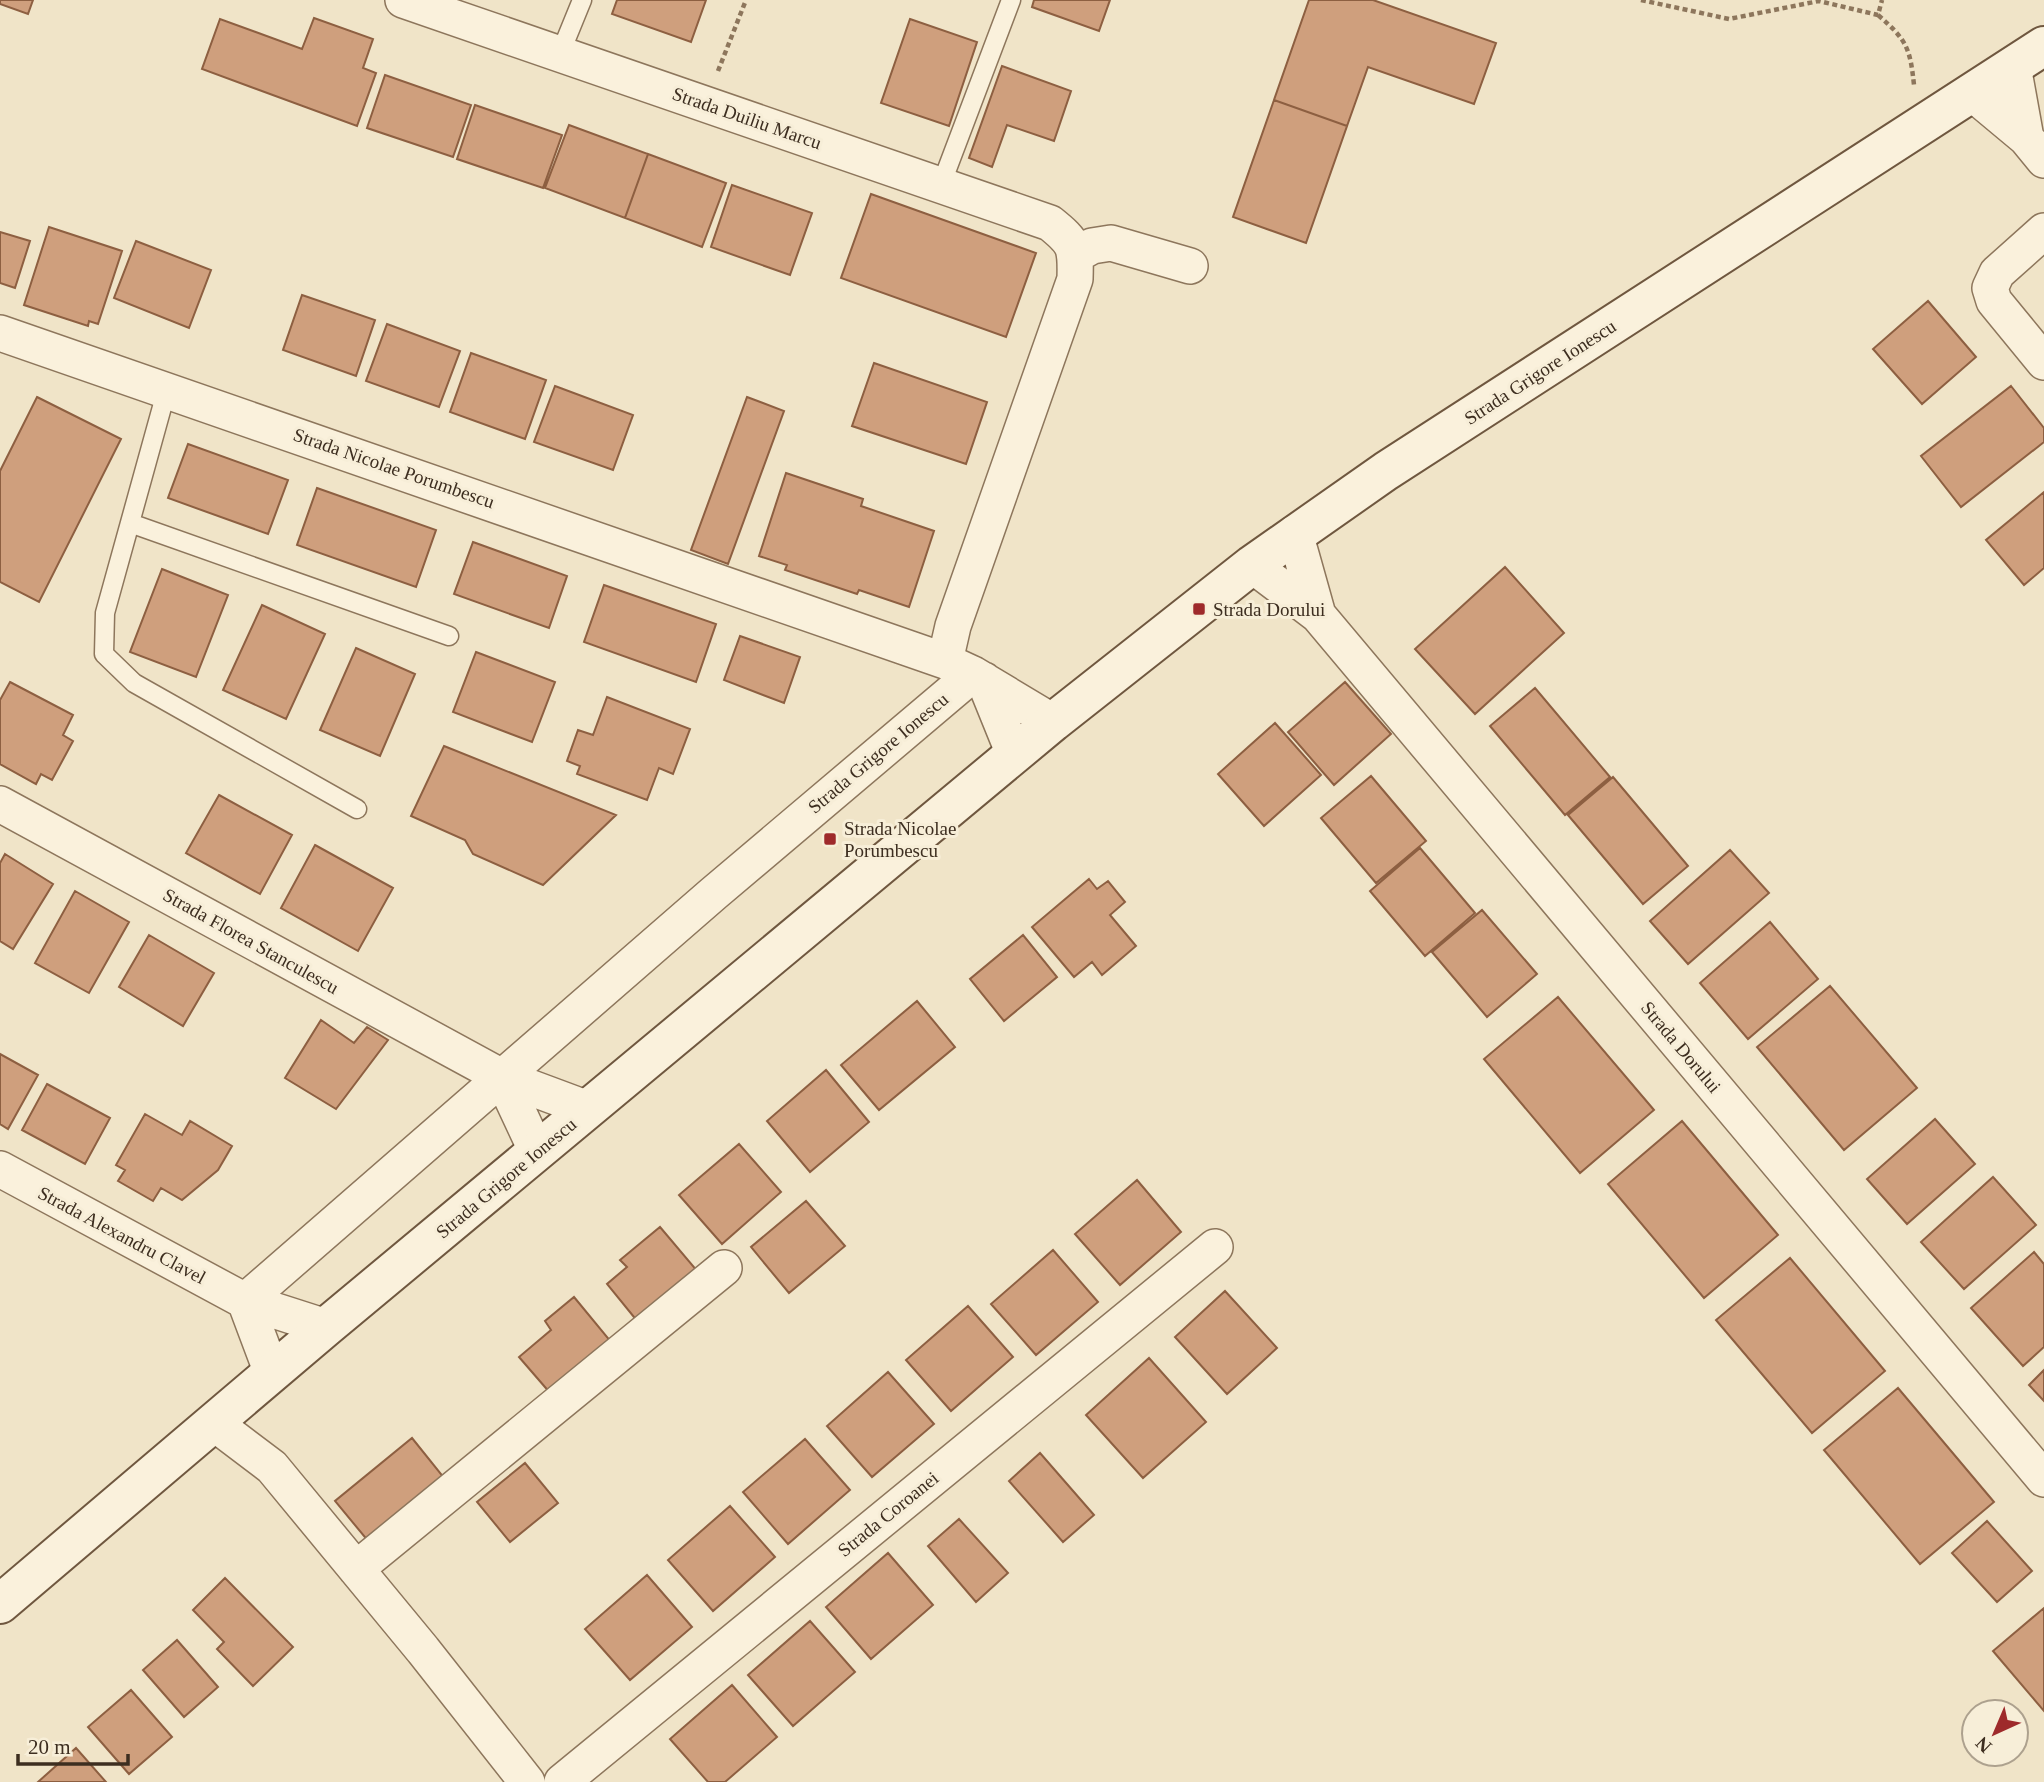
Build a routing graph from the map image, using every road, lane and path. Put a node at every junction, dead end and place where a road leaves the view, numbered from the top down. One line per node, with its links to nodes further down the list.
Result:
1 (403, 0): 9 (street, Strada Duiliu Marcu)
2 (582, 0): 9 (lane)
3 (746, 0): 13 (path)
4 (1012, 0): 15 (lane)
5 (1641, 0): 7 (path)
6 (1882, 0): 7 (path)
7 (1878, 15): 11 (path)
8 (2044, 46): 10 (main road, Strada Grigore Ionescu)
9 (559, 54): 13 (street, Strada Duiliu Marcu)
10 (2013, 66): 12 (main road, Strada Grigore Ionescu); 14 (street)
11 (1915, 90)
12 (1972, 93): 14 (street); 23 (main road, Strada Grigore Ionescu)
13 (705, 104): 15 (street, Strada Duiliu Marcu)
14 (2035, 149)
15 (940, 185): 17 (street, Strada Duiliu Marcu)
16 (2044, 231): 20 (street)
17 (1076, 255): 18 (street); 27 (street, Strada Grigore Ionescu)
18 (1190, 266)
19 (0, 333): 21 (street, Strada Nicolae Porumbescu)
20 (2044, 362)
21 (167, 389): 22 (lane); 27 (street, Strada Nicolae Porumbescu)
22 (130, 523): 26 (lane); 31 (lane)
23 (1295, 533): 24 (main road, Strada Grigore Ionescu); 25 (street, Strada Dorului)
24 (1252, 565): 25 (street, Strada Dorului); 28 (main road, Strada Grigore Ionescu)
25 (1318, 615): 44 (street, Strada Dorului)
26 (449, 636)
27 (967, 672): 28 (street); 29 (street); 32 (street, Strada Grigore Ionescu)
28 (1053, 722): 29 (main road, Strada Grigore Ionescu)
29 (1014, 754): 33 (main road, Strada Grigore Ionescu)
30 (0, 804): 32 (street, Strada Florea Stanculescu)
31 (357, 809)
32 (502, 1077): 33 (street, Strada Florea Stanculescu); 34 (street); 38 (street, Strada Grigore Ionescu)
33 (588, 1109): 34 (main road, Strada Grigore Ionescu)
34 (537, 1152): 39 (main road, Strada Grigore Ionescu)
35 (0, 1169): 38 (street, Strada Alexandru Clavel)
36 (1215, 1247): 48 (street, Strada Coroanei)
37 (724, 1268): 45 (street)
38 (245, 1301): 39 (street, Strada Alexandru Clavel); 40 (street)
39 (326, 1327): 40 (main road, Strada Grigore Ionescu)
40 (272, 1373): 41 (main road, Strada Grigore Ionescu)
41 (243, 1398): 42 (main road, Strada Grigore Ionescu); 43 (street)
42 (214, 1423): 43 (street); 46 (main road, Strada Grigore Ionescu)
43 (272, 1467): 45 (street)
44 (2044, 1479)
45 (356, 1569): 47 (street)
46 (1, 1601)
47 (527, 1782)
48 (562, 1782)

